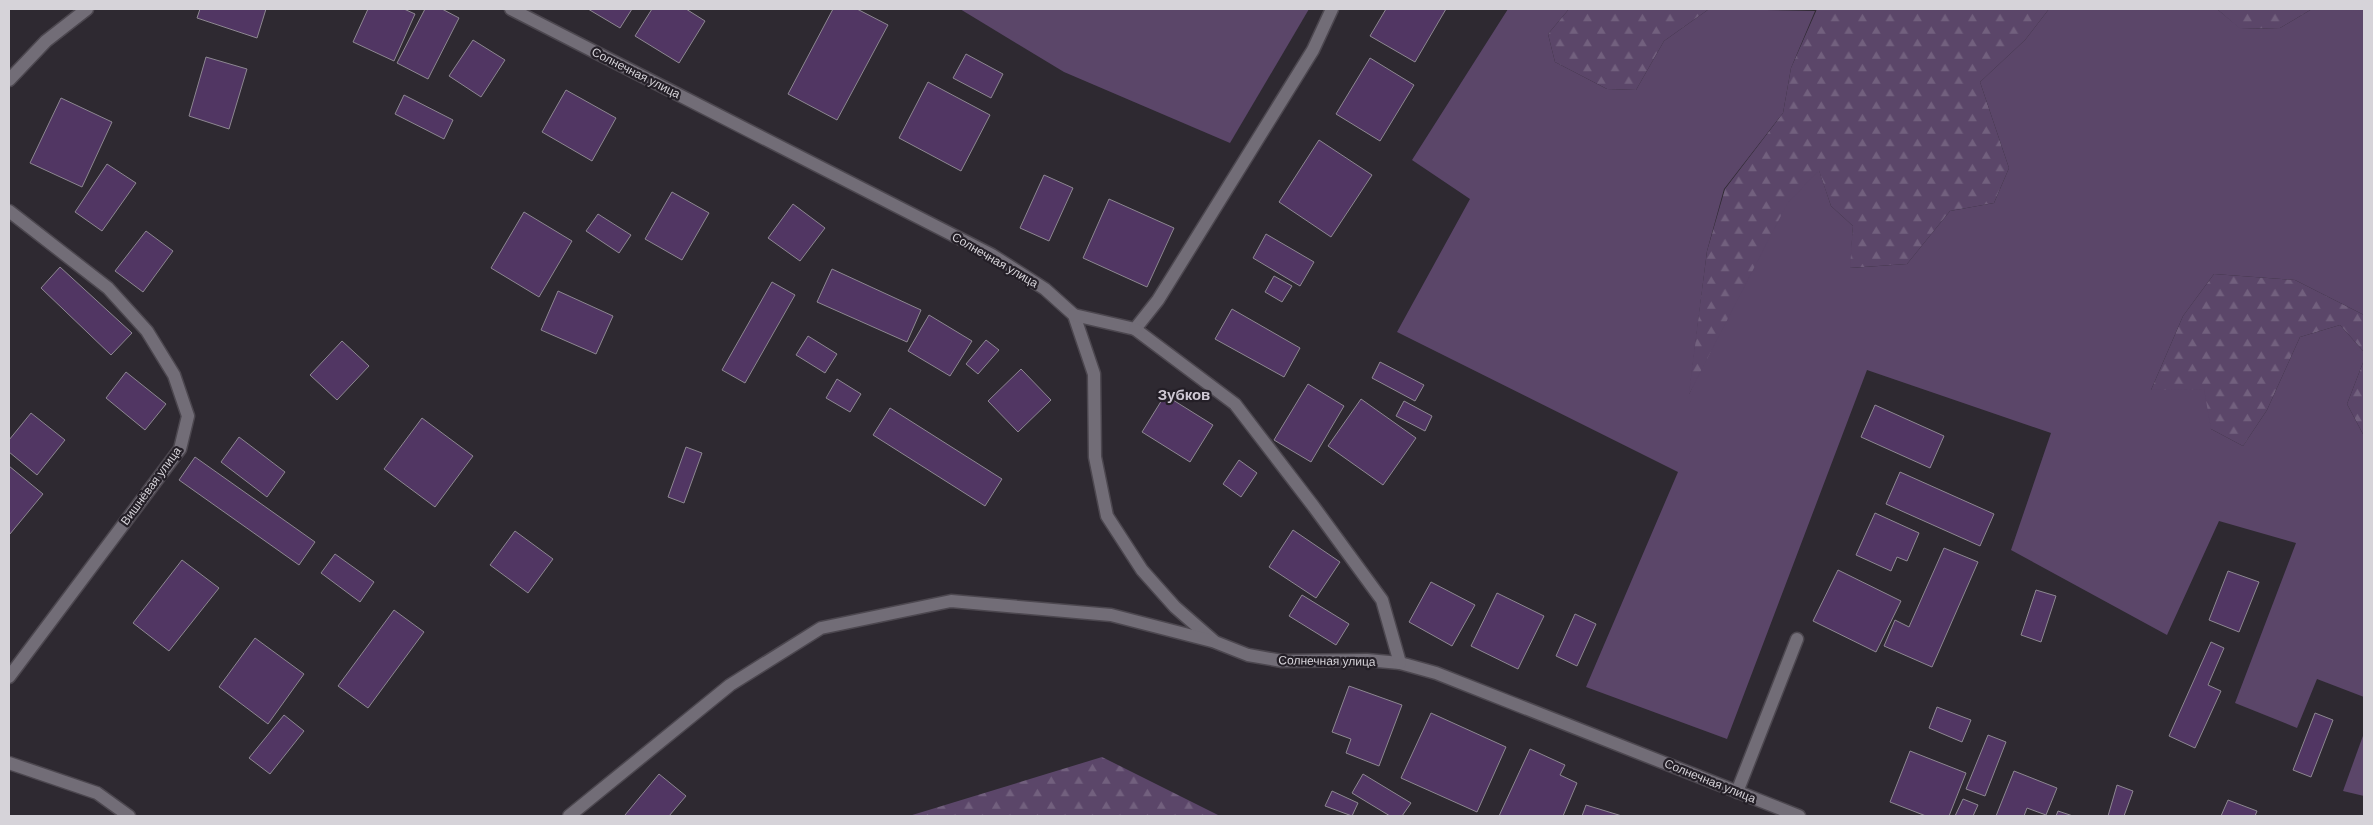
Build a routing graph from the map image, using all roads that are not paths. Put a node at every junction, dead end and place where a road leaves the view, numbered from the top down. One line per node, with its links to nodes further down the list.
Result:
1 (87, 9): 4 (street)
2 (511, 9): 6 (street, Солнечная улица)
3 (1332, 9): 7 (street)
4 (9, 80)
5 (9, 211): 11 (street, Вишнёвая улица)
6 (1074, 315): 7 (street); 9 (street, Солнечная улица)
7 (1134, 329): 10 (street)
8 (1796, 639): 13 (street)
9 (1215, 642): 10 (street, Солнечная улица); 15 (street)
10 (1400, 663): 13 (street, Солнечная улица)
11 (9, 677)
12 (9, 762): 14 (street)
13 (1737, 792): 16 (street, Солнечная улица)
14 (129, 816)
15 (569, 816)
16 (1799, 816)

